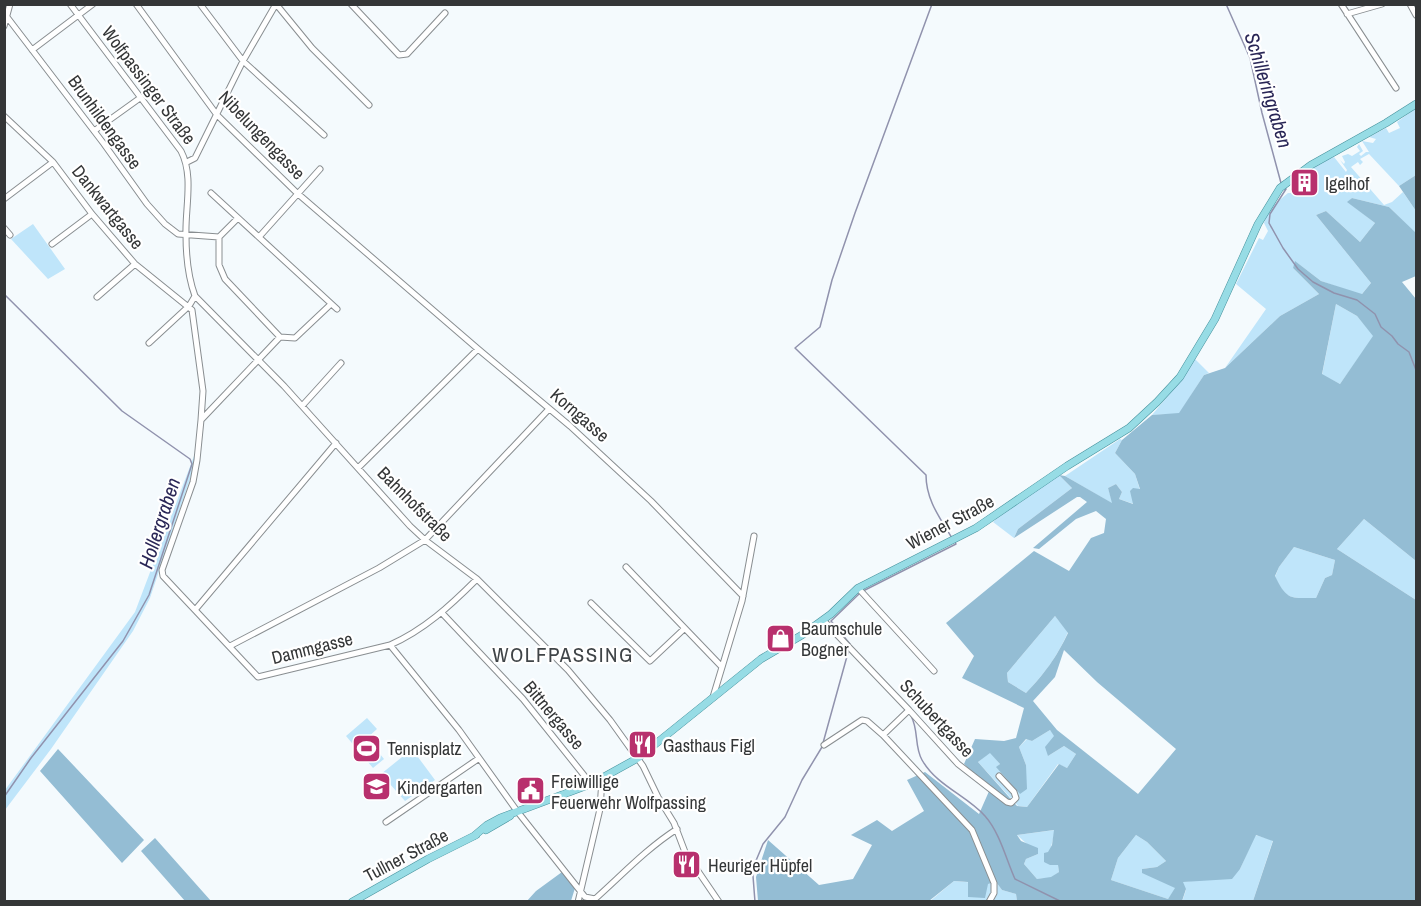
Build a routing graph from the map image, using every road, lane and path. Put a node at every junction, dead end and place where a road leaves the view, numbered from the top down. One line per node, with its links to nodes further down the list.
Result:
1 (10, 4): 17 (street)
2 (70, 4): 15 (street, Wolfpassinger Straße)
3 (93, 4): 15 (street)
4 (136, 4): 25 (street, Nibelungengasse)
5 (200, 4): 20 (street)
6 (351, 4): 12 (street)
7 (364, 4): 12 (street)
8 (1341, 4): 14 (street)
9 (1382, 4): 14 (street)
10 (1410, 4): 16 (street)
11 (276, 5): 20 (street); 24 (street)
12 (357, 10): 13 (street)
13 (445, 13)
14 (1347, 14): 21 (street)
15 (78, 15): 19 (street); 22 (street, Wolfpassinger Straße)
16 (1416, 15)
17 (7, 17): 18 (street); 19 (street, Brunhildengasse)
18 (4, 26)
19 (32, 50): 27 (street, Brunhildengasse)
20 (243, 61): 25 (street); 28 (street)
21 (1396, 88)
22 (140, 98): 27 (street); 30 (street, Wolfpassinger Straße)
23 (1416, 104): 64 (main road, Wiener Straße)
24 (369, 105)
25 (217, 114): 30 (street); 33 (street, Nibelungengasse)
26 (4, 116): 29 (street, Dankwartgasse)
27 (94, 131): 39 (street, Brunhildengasse)
28 (324, 135)
29 (53, 162): 34 (street); 35 (street, Dankwartgasse)
30 (187, 162): 39 (street, Wolfpassinger Straße)
31 (320, 169): 33 (street)
32 (211, 193): 36 (street)
33 (297, 193): 41 (street); 44 (street, Nibelungengasse)
34 (4, 199)
35 (92, 214): 42 (street); 43 (street, Dankwartgasse)
36 (237, 219): 40 (street); 41 (street)
37 (4, 228): 38 (street)
38 (10, 236)
39 (186, 236): 40 (street); 45 (street, Wolfpassinger Straße)
40 (219, 237): 50 (street)
41 (258, 237): 47 (street)
42 (52, 244)
43 (135, 264): 46 (street); 48 (street, Dankwartgasse)
44 (386, 269): 52 (street, Korngasse)
45 (195, 296): 48 (street); 53 (street, Bahnhofstraße)
46 (97, 297)
47 (331, 304): 49 (street); 50 (street)
48 (189, 306): 51 (street); 57 (street)
49 (337, 309)
50 (280, 337): 53 (street)
51 (149, 343)
52 (478, 349): 56 (street, Korngasse); 59 (street)
53 (257, 361): 55 (street, Bahnhofstraße); 57 (street)
54 (341, 363): 55 (street)
55 (302, 406): 58 (street, Bahnhofstraße)
56 (549, 409): 61 (street); 65 (street, Korngasse)
57 (201, 420): 67 (street, Dammgasse)
58 (336, 443): 59 (street, Bahnhofstraße); 67 (street)
59 (358, 468): 61 (street, Bahnhofstraße)
60 (754, 536): 65 (street)
61 (425, 540): 63 (street, Bahnhofstraße); 72 (street)
62 (626, 567): 70 (street)
63 (477, 579): 68 (street, Dammgasse); 79 (street, Bahnhofstraße)
64 (860, 591): 69 (main road, Wiener Straße); 74 (street)
65 (743, 596): 73 (street)
66 (591, 603): 70 (street)
67 (195, 610): 72 (street, Dammgasse)
68 (442, 613): 71 (street, Dammgasse); 83 (street, Bittnergasse)
69 (823, 620): 75 (main road, Wiener Straße); 76 (street, Schubertgasse)
70 (684, 629): 73 (street)
71 (390, 645): 72 (street, Dammgasse); 80 (street)
72 (230, 646)
73 (722, 667): 75 (street)
74 (934, 671)
75 (712, 699): 79 (main road, Wiener Straße)
76 (907, 711): 77 (street); 81 (street, Schubertgasse)
77 (883, 735): 78 (street); 91 (street)
78 (824, 745)
79 (638, 758): 82 (main road, Tullner Straße); 86 (street, Bahnhofstraße)
80 (478, 759): 84 (street); 85 (street)
81 (999, 776)
82 (602, 779): 83 (main road, Tullner Straße); 87 (street)
83 (591, 784): 84 (main road, Tullner Straße)
84 (518, 811): 87 (street); 88 (main road, Tullner Straße)
85 (386, 822)
86 (676, 829): 87 (street); 90 (street, Bahnhofstraße)
87 (581, 891): 89 (street)
88 (352, 902)
89 (578, 902)
90 (719, 902)
91 (989, 902)

